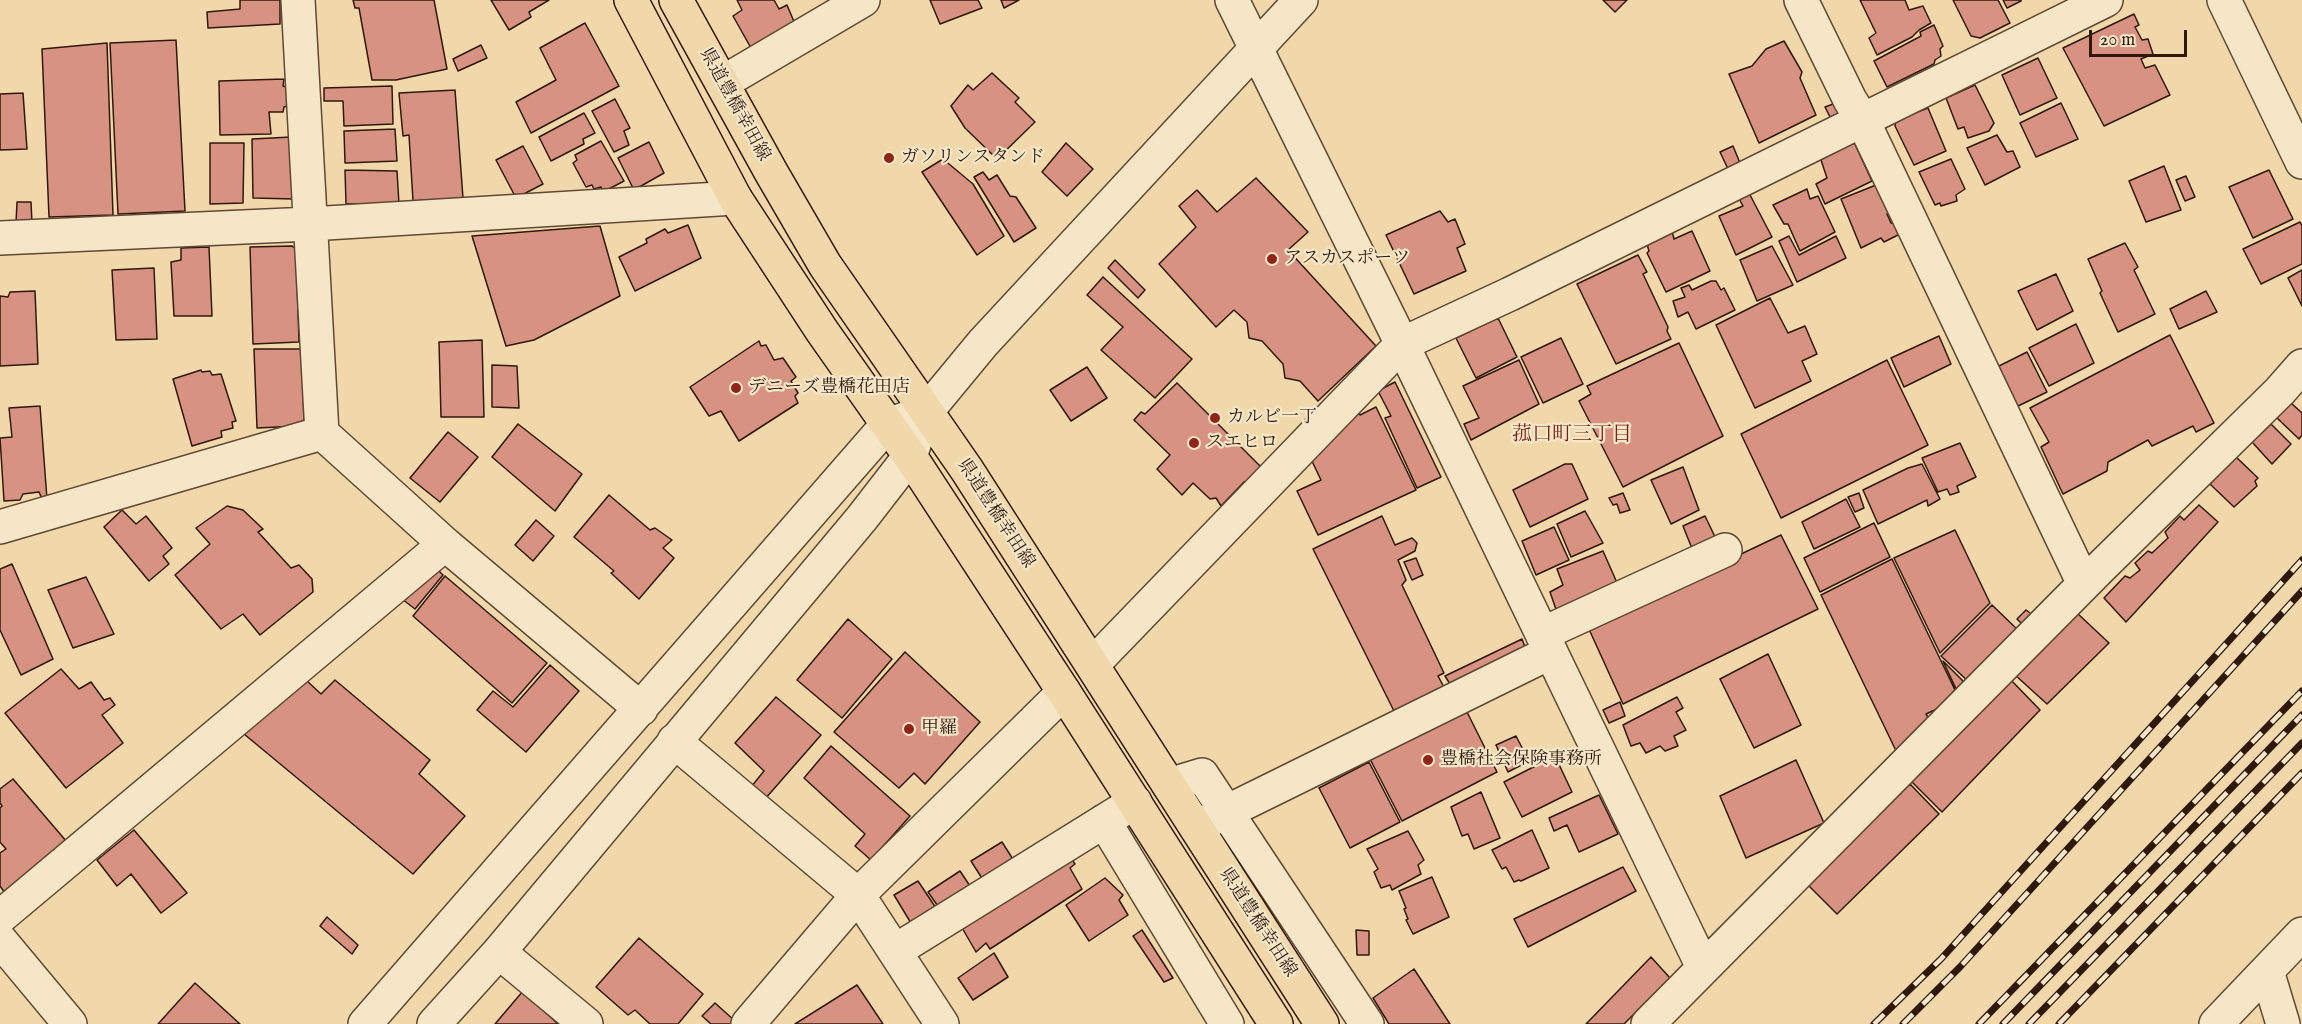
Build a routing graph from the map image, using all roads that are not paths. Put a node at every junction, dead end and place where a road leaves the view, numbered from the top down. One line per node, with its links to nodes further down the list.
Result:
1 (298, 0): 15 (street)
2 (631, 0): 14 (main road)
3 (676, 0): 11 (main road, 県道豊橋幸田線)
4 (863, 0): 11 (street)
5 (1232, 0): 10 (street)
6 (1301, 0): 10 (street)
7 (1801, 0): 12 (street)
8 (2106, 0): 12 (street)
9 (2224, 0): 13 (street)
10 (1256, 48): 17 (street); 19 (street)
11 (722, 83): 19 (main road, 県道豊橋幸田線)
12 (1863, 121): 17 (street); 26 (street)
13 (2302, 162)
14 (735, 198): 15 (street); 20 (main road)
15 (310, 224): 16 (street); 21 (street)
16 (0, 238)
17 (1402, 344): 27 (street); 28 (street)
18 (2302, 366): 26 (street)
19 (926, 412): 20 (street); 22 (street); 28 (main road, 県道豊橋幸田線)
20 (887, 425): 22 (main road); 30 (street)
21 (322, 433): 23 (street); 24 (street)
22 (910, 456): 29 (main road); 31 (street)
23 (0, 527)
24 (445, 544): 30 (street); 38 (street)
25 (1725, 550): 27 (street)
26 (2084, 584): 43 (street)
27 (1546, 643): 34 (street); 43 (street)
28 (1093, 664): 32 (main road, 県道豊橋幸田線)
29 (1064, 692): 33 (main road); 37 (street)
30 (640, 709): 46 (street)
31 (674, 741): 37 (street); 42 (street)
32 (1169, 785): 34 (street); 36 (main road, 県道豊橋幸田線)
33 (1135, 802): 35 (street); 52 (main road)
34 (1226, 813): 36 (street); 54 (street)
35 (1104, 821): 41 (street); 51 (street)
36 (1196, 827): 53 (main road, 県道豊橋幸田線)
37 (858, 895): 41 (street); 49 (street)
38 (0, 917)
39 (2302, 934): 44 (street)
40 (0, 940): 45 (street)
41 (895, 951): 50 (street)
42 (499, 952): 47 (street); 48 (street)
43 (1703, 967): 55 (street)
44 (2267, 970): 56 (street); 57 (street)
45 (70, 1024)
46 (366, 1024)
47 (434, 1024)
48 (586, 1024)
49 (748, 1024)
50 (942, 1024)
51 (1227, 1024)
52 (1276, 1024)
53 (1322, 1024)
54 (1367, 1024)
55 (1648, 1024)
56 (2216, 1024)
57 (2283, 1024)

